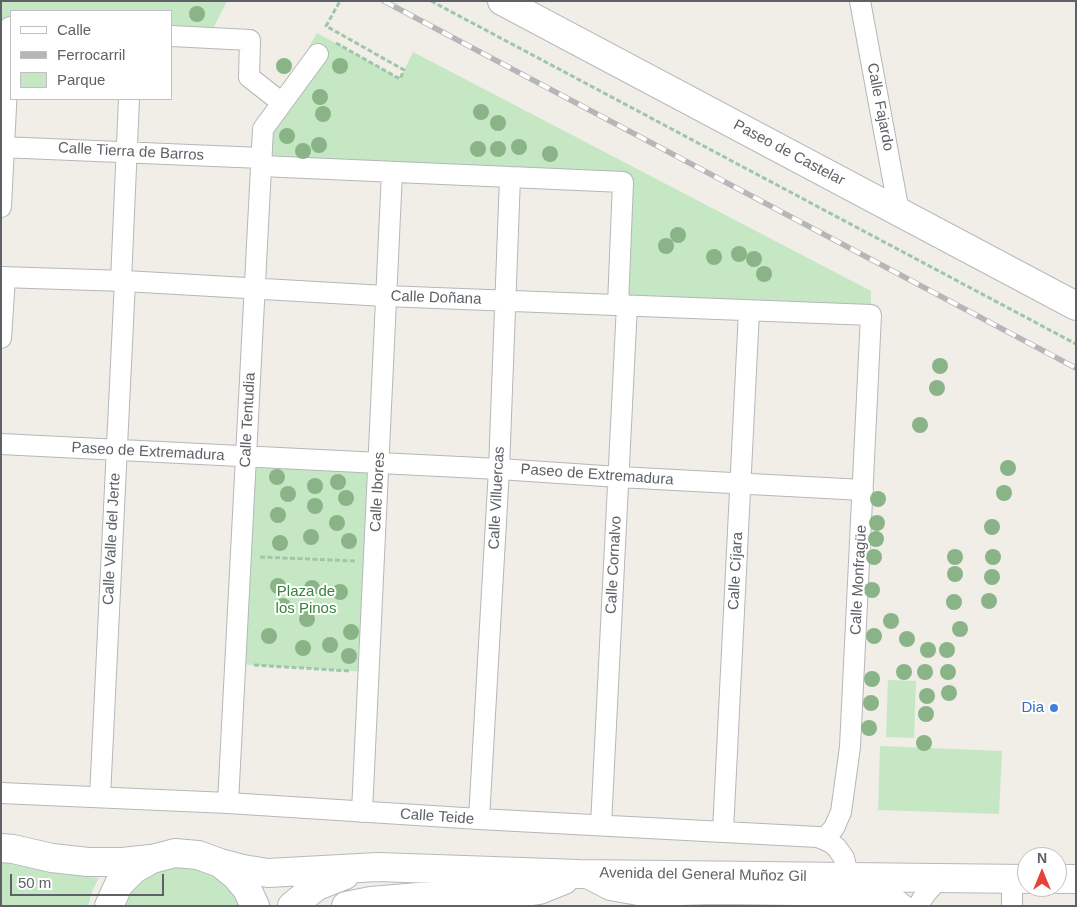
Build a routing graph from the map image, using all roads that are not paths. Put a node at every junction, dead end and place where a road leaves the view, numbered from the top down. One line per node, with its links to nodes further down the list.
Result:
1 (502, 1): 14 (main road, Paseo de Castelar)
2 (860, 1): 14 (street, Calle Fajardo)
3 (7, 26): 8 (street)
4 (172, 36): 7 (street)
5 (326, 48): 7 (street, Calle Tentudia)
6 (129, 100): 9 (street, Calle Valle del Jerte)
7 (282, 103): 10 (street, Calle Tentudia)
8 (3, 147): 9 (street, Calle Tierra de Barros); 13 (street)
9 (126, 152): 10 (street, Calle Tierra de Barros); 16 (street, Calle Valle del Jerte)
10 (261, 162): 11 (street, Calle Tierra de Barros); 17 (street, Calle Tentudia)
11 (392, 172): 12 (street, Calle Tierra de Barros); 18 (street, Calle Ibores)
12 (510, 177): 19 (street, Calle Villuercas); 20 (street, Calle Cornalvo)
13 (1, 207)
14 (899, 212): 21 (main road, Paseo de Castelar)
15 (3, 277): 16 (street, Calle Doñana); 24 (street)
16 (123, 281): 17 (street, Calle Doñana); 26 (street, Calle Valle del Jerte)
17 (255, 288): 18 (street, Calle Doñana); 27 (street, Calle Tentudia)
18 (385, 296): 19 (street, Calle Doñana); 28 (street, Calle Ibores)
19 (506, 300): 20 (street, Calle Doñana); 29 (street, Calle Villuercas)
20 (623, 305): 22 (street, Calle Doñana); 30 (street, Calle Cornalvo)
21 (1076, 306)
22 (749, 311): 23 (street, Calle Doñana); 31 (street, Calle Cíjara)
23 (871, 316): 32 (street, Calle Monfragüe)
24 (1, 338)
25 (1, 444): 26 (street, Paseo de Extremadura)
26 (116, 450): 27 (street, Paseo de Extremadura); 34 (street, Calle Valle del Jerte)
27 (246, 457): 28 (street, Paseo de Extremadura); 35 (street, Calle Tentudia)
28 (379, 464): 29 (street, Paseo de Extremadura); 36 (street, Calle Ibores)
29 (499, 468): 30 (street, Paseo de Extremadura); 37 (street, Calle Villuercas)
30 (619, 477): 31 (street, Paseo de Extremadura); 38 (street, Calle Cornalvo)
31 (740, 483): 32 (street, Paseo de Extremadura); 39 (street, Calle Cíjara)
32 (863, 490): 40 (street, Calle Monfragüe)
33 (1, 793): 34 (street, Calle Teide)
34 (100, 797): 35 (street, Calle Teide)
35 (228, 803): 36 (street, Calle Teide)
36 (362, 812): 37 (street, Calle Teide)
37 (479, 819): 38 (street, Calle Teide)
38 (601, 825): 39 (street, Calle Teide)
39 (723, 831): 40 (street, Calle Teide)
40 (824, 839): 46 (street)
41 (1, 848): 42 (main road)
42 (152, 859): 43 (main road); 49 (main road)
43 (220, 863): 44 (main road); 50 (main road)
44 (378, 868): 45 (main road, Avenida del General Muñoz Gil); 51 (main road)
45 (579, 874): 46 (main road, Avenida del General Muñoz Gil); 52 (main road); 53 (street)
46 (849, 878): 47 (main road, Avenida del General Muñoz Gil)
47 (939, 879): 48 (main road, Avenida del General Muñoz Gil); 54 (street)
48 (1017, 888)
49 (108, 906)
50 (255, 906)
51 (292, 906)
52 (346, 906)
53 (905, 906)
54 (918, 906)

